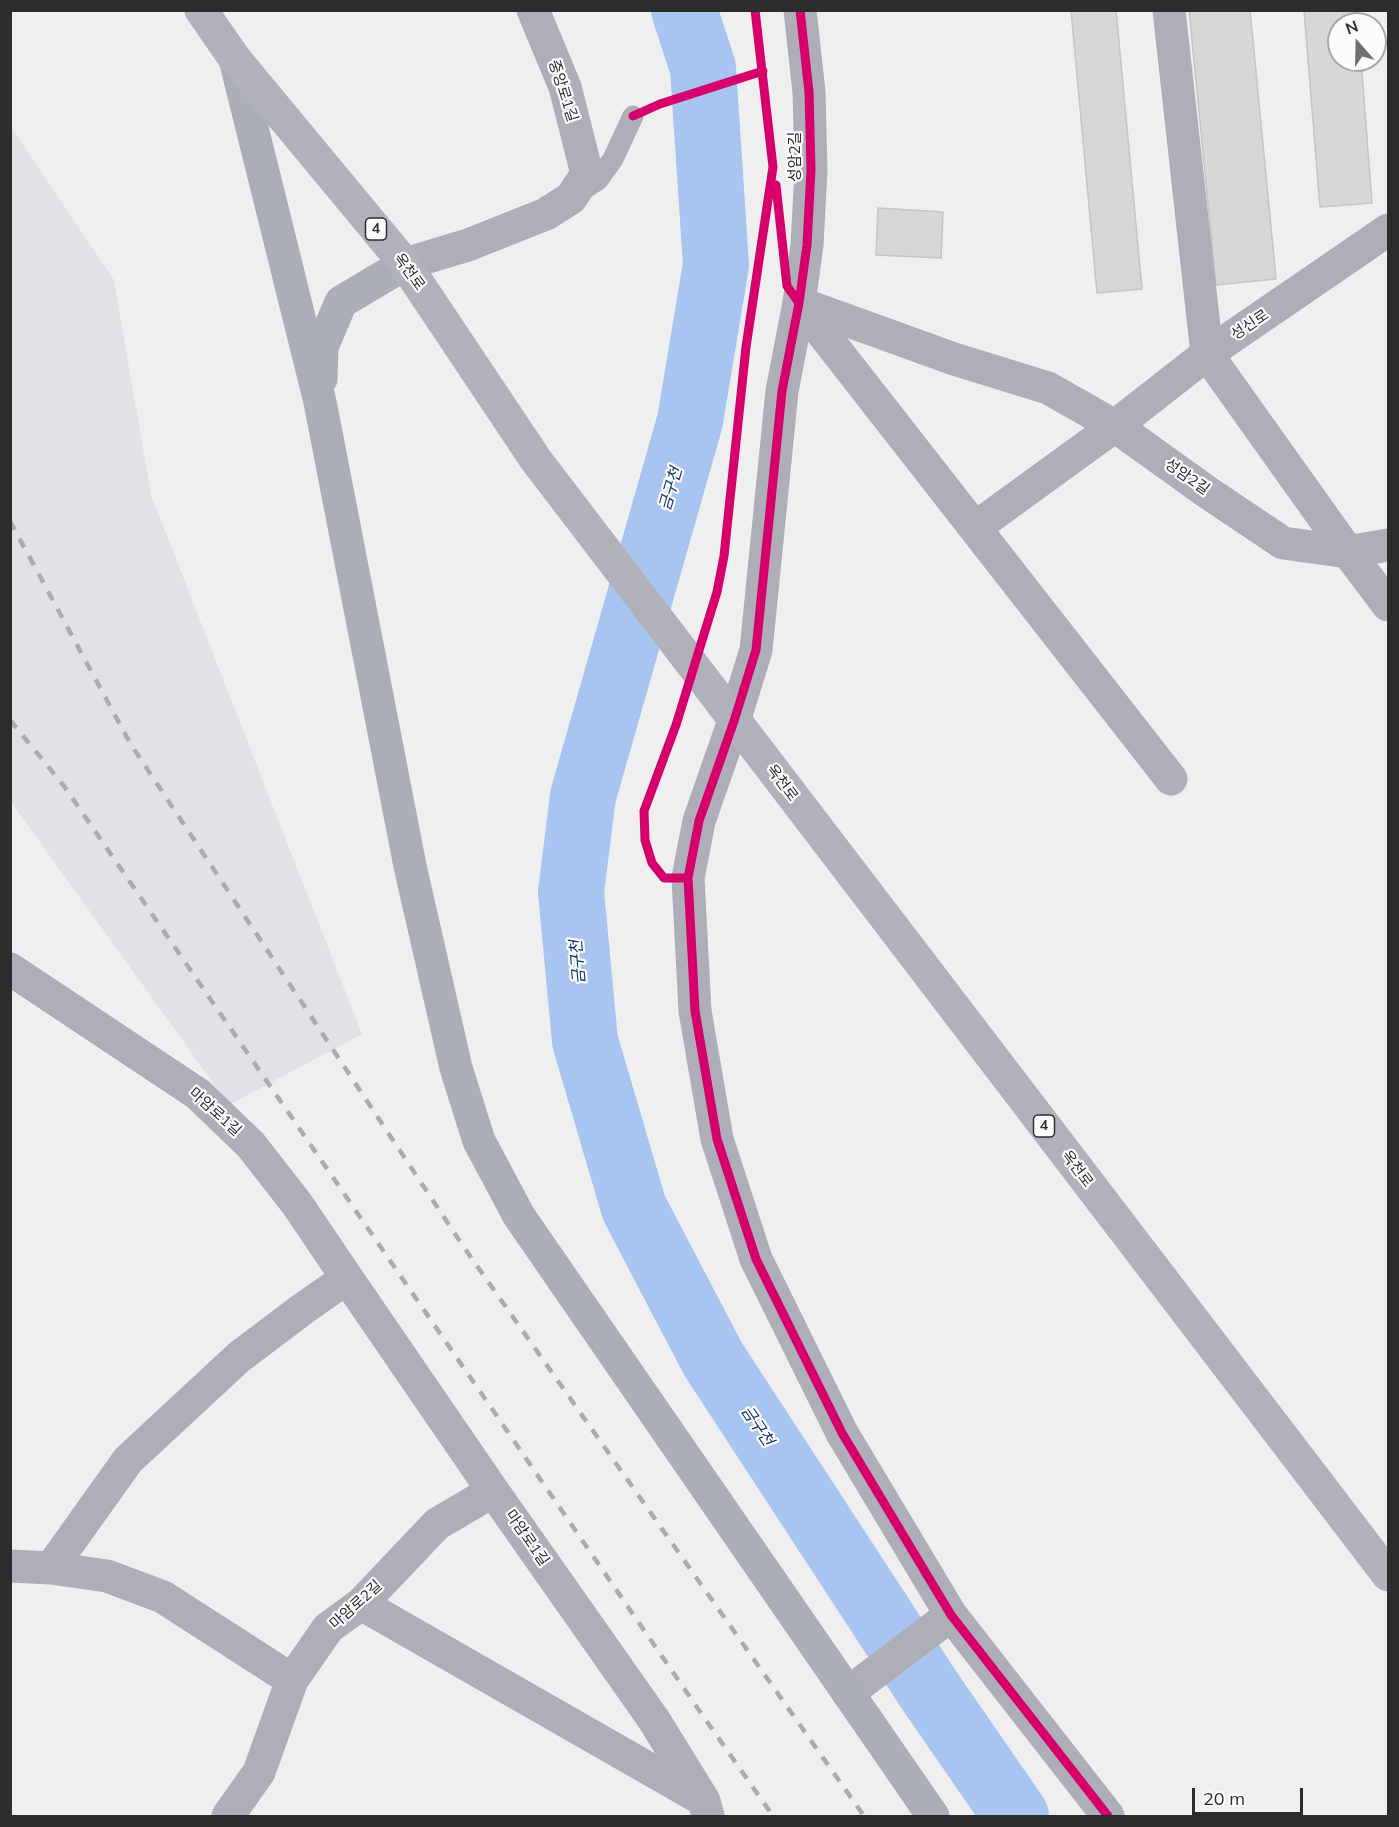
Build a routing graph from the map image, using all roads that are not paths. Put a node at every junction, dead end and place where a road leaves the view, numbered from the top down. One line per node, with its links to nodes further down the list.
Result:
1 (201, 10): 5 (main road, 옥천로 / 4)
2 (533, 10): 7 (street, 중앙로1길)
3 (800, 10): 10 (street, 성암2길)
4 (1169, 10): 11 (street)
5 (235, 59): 9 (main road, 옥천로 / 4); 12 (street)
6 (633, 116): 7 (lane)
7 (579, 186): 9 (street)
8 (1389, 230): 11 (street, 성신로)
9 (405, 264): 12 (street); 18 (main road, 옥천로 / 4)
10 (799, 303): 13 (street, 성암2길); 14 (street); 18 (street)
11 (1207, 354): 13 (street, 성신로); 16 (street)
12 (320, 402): 29 (street)
13 (1114, 426): 14 (street, 성신로); 16 (street, 성암2길)
14 (976, 527): 19 (street)
15 (1389, 545): 16 (street)
16 (1348, 552): 17 (street)
17 (1389, 605)
18 (734, 721): 25 (main road, 옥천로 / 4); 27 (street)
19 (1172, 779)
20 (10, 969): 21 (street, 마암로1길)
21 (347, 1278): 22 (street, 마암로1길); 24 (street)
22 (493, 1491): 26 (street, 마암로2길); 30 (street, 마암로1길)
23 (10, 1566): 24 (street)
24 (51, 1568): 28 (street)
25 (1389, 1575)
26 (361, 1604): 28 (street, 마암로2길); 30 (street, 마암로1길)
27 (951, 1615): 29 (street); 33 (street)
28 (292, 1680): 31 (street, 마암로2길)
29 (848, 1693): 32 (street)
30 (706, 1809)
31 (228, 1816)
32 (933, 1816)
33 (1108, 1816)

